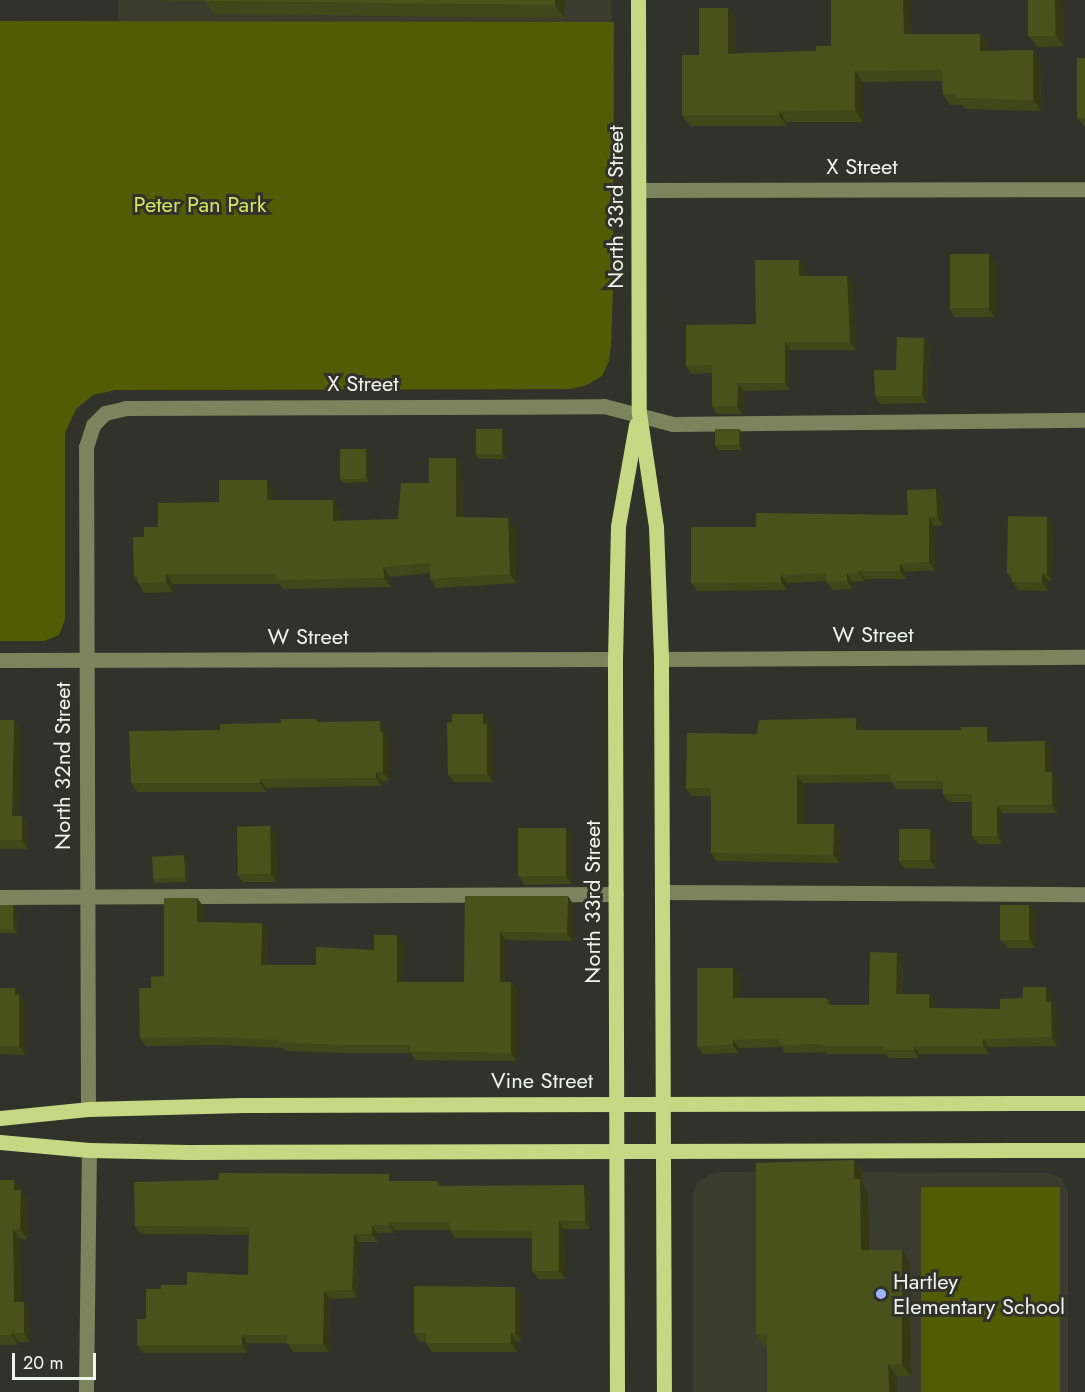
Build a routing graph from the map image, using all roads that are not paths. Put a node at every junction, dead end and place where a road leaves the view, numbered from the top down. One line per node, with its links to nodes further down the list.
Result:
1 (638, 0): 3 (main road, North 33rd Street)
2 (1085, 189): 3 (street, X Street)
3 (639, 190): 4 (main road, North 33rd Street)
4 (639, 413): 5 (street, X Street); 6 (street, X Street); 9 (main road, North 33rd Street); 10 (main road, North 33rd Street)
5 (1085, 420)
6 (93, 425): 8 (street, North 32nd Street)
7 (1085, 657): 10 (street, W Street)
8 (86, 659): 9 (street, W Street); 11 (street, W Street); 16 (street, North 32nd Street)
9 (615, 659): 13 (main road, North 33rd Street)
10 (661, 659): 12 (main road, North 33rd Street)
11 (0, 660)
12 (663, 892): 14 (street); 19 (main road, North 33rd Street)
13 (616, 894): 16 (street); 17 (main road, North 33rd Street)
14 (1085, 894)
15 (0, 897): 16 (street)
16 (86, 897): 20 (street, North 32nd Street)
17 (616, 1103): 19 (main road, Vine Street); 20 (main road, Vine Street); 25 (main road, North 33rd Street)
18 (1085, 1103): 19 (main road, Vine Street)
19 (664, 1104): 26 (main road, North 33rd Street)
20 (88, 1109): 21 (main road, Vine Street)
21 (0, 1118)
22 (0, 1142): 23 (main road)
23 (89, 1150): 25 (main road); 27 (street)
24 (1085, 1150): 26 (main road)
25 (616, 1151): 26 (main road); 28 (main road, North 33rd Street)
26 (664, 1151): 29 (main road, North 33rd Street)
27 (86, 1392)
28 (617, 1392)
29 (664, 1392)

